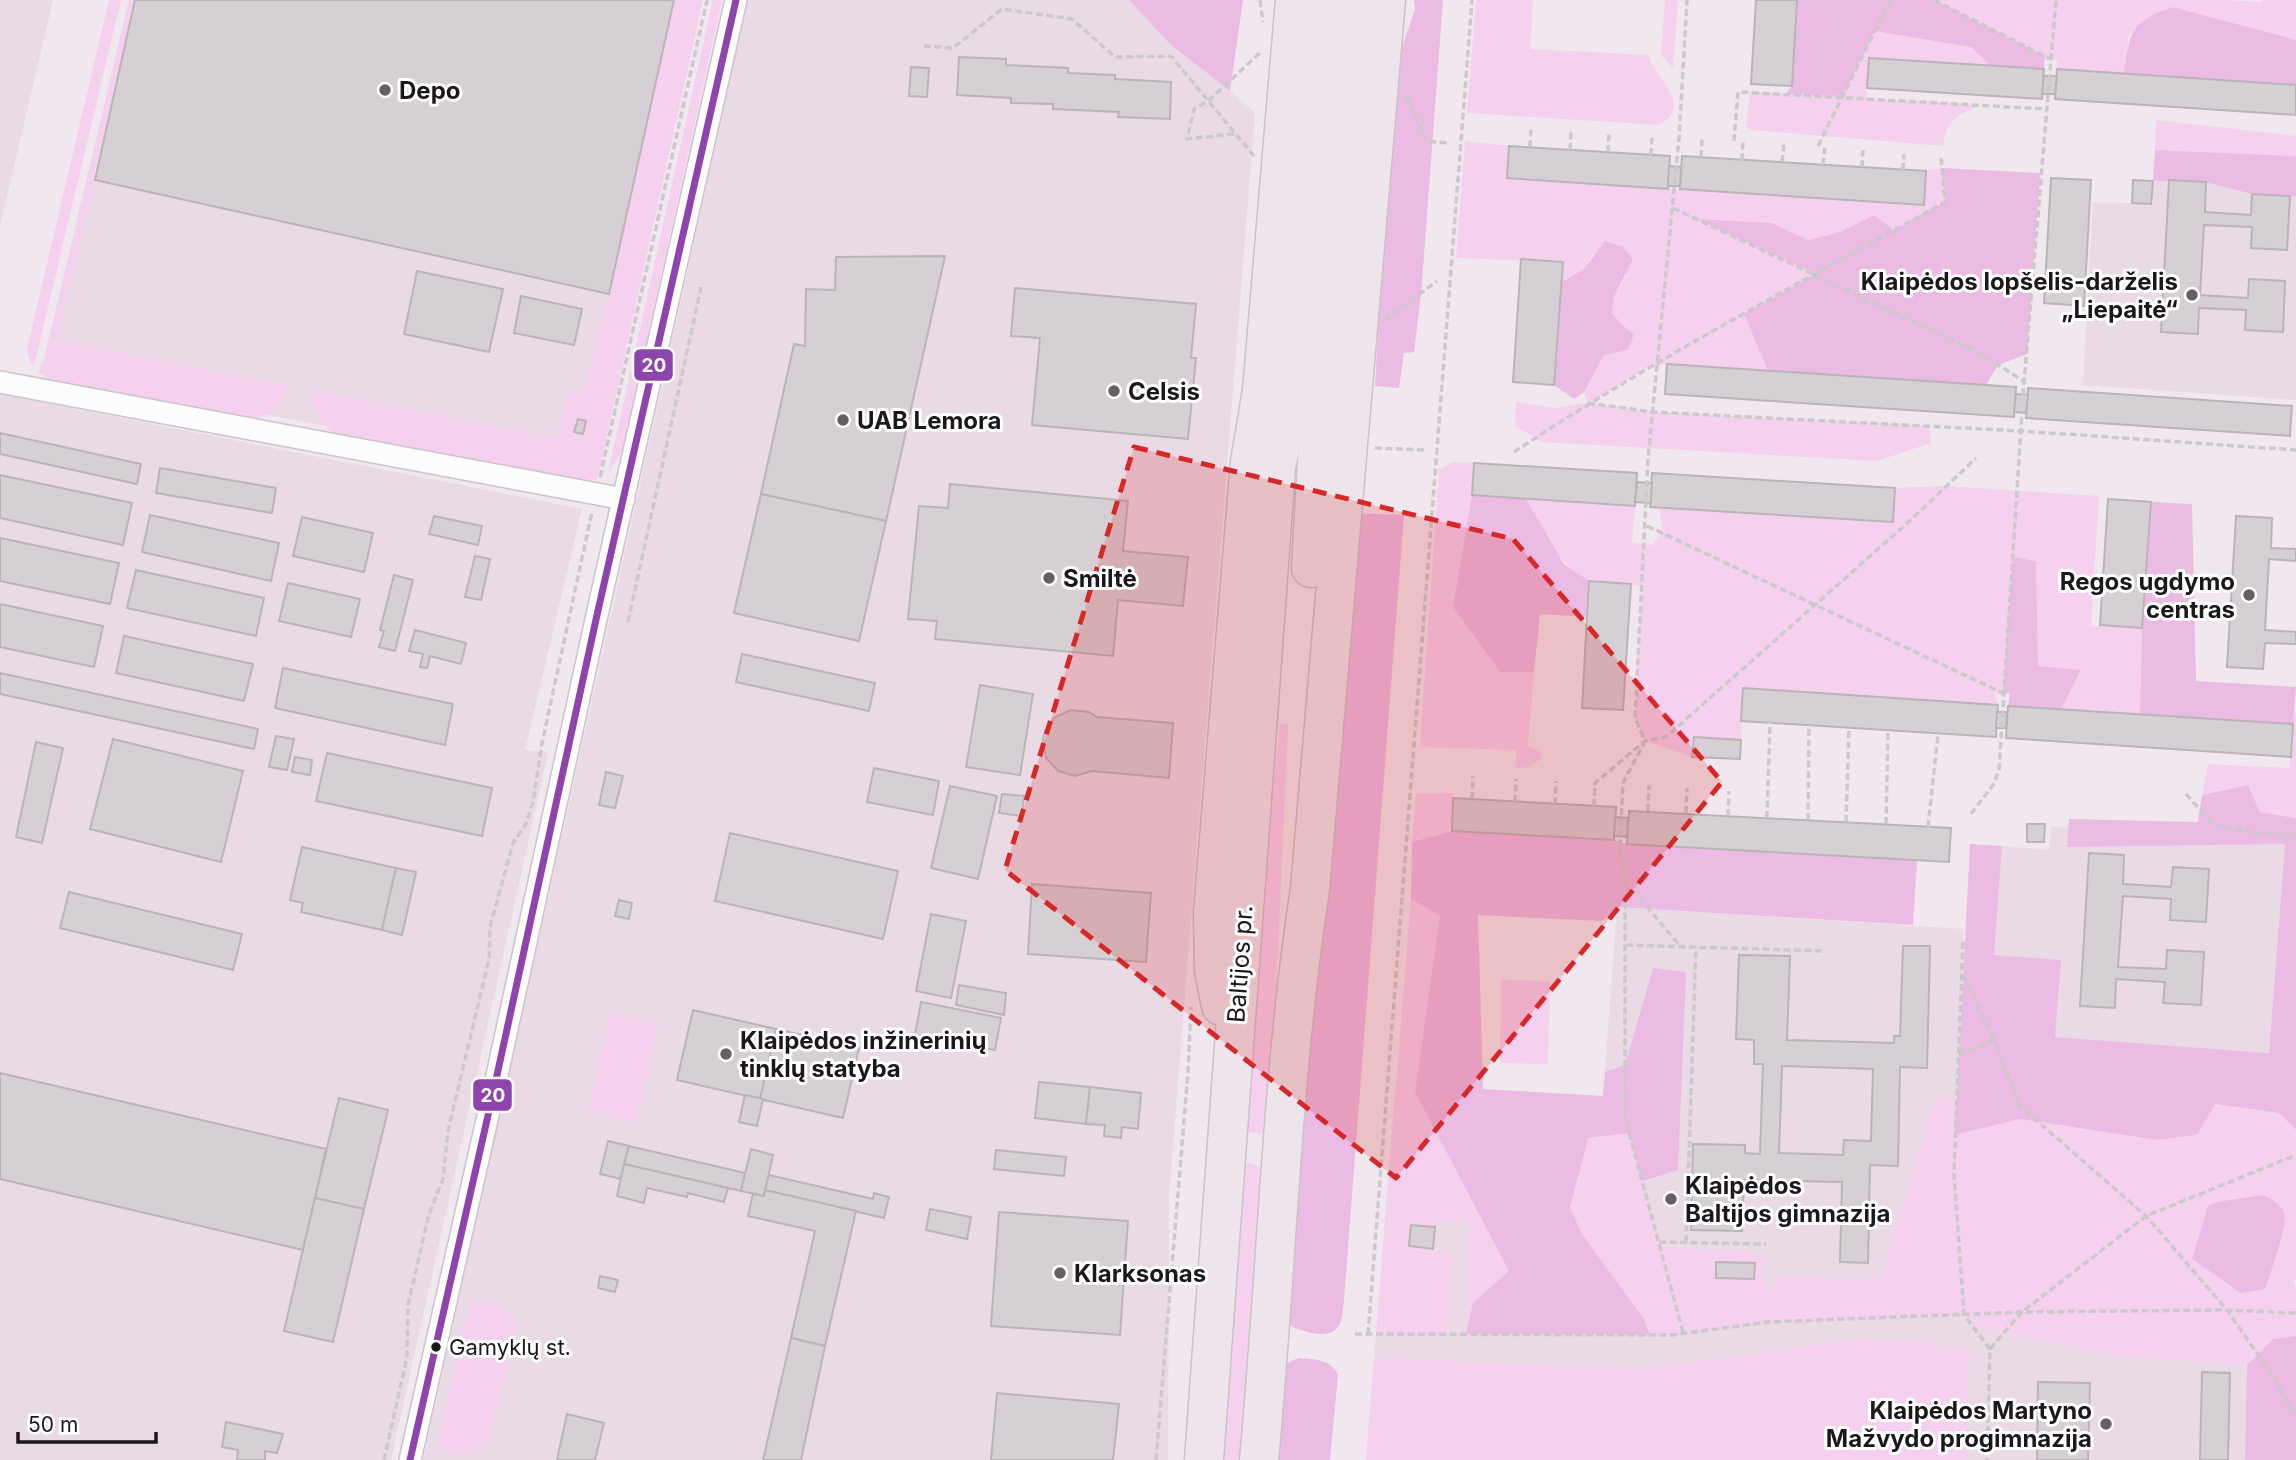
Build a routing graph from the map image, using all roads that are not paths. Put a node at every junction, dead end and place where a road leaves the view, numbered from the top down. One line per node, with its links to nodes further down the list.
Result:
1 (736, 0): 9 (street)
2 (1295, 0): 7 (highway)
3 (1322, 0): 8 (highway)
4 (1354, 0): 10 (highway)
5 (1386, 0): 10 (highway)
6 (0, 382): 9 (street)
7 (1262, 391): 8 (highway); 11 (highway)
8 (1276, 467): 11 (highway, Baltijos pr.)
9 (624, 499): 14 (street)
10 (1298, 968): 13 (highway)
11 (1233, 1060): 12 (highway, Baltijos pr.)
12 (1225, 1159): 13 (highway); 15 (highway, Baltijos pr.)
13 (1279, 1175): 16 (highway)
14 (410, 1460)
15 (1204, 1460)
16 (1259, 1460)

